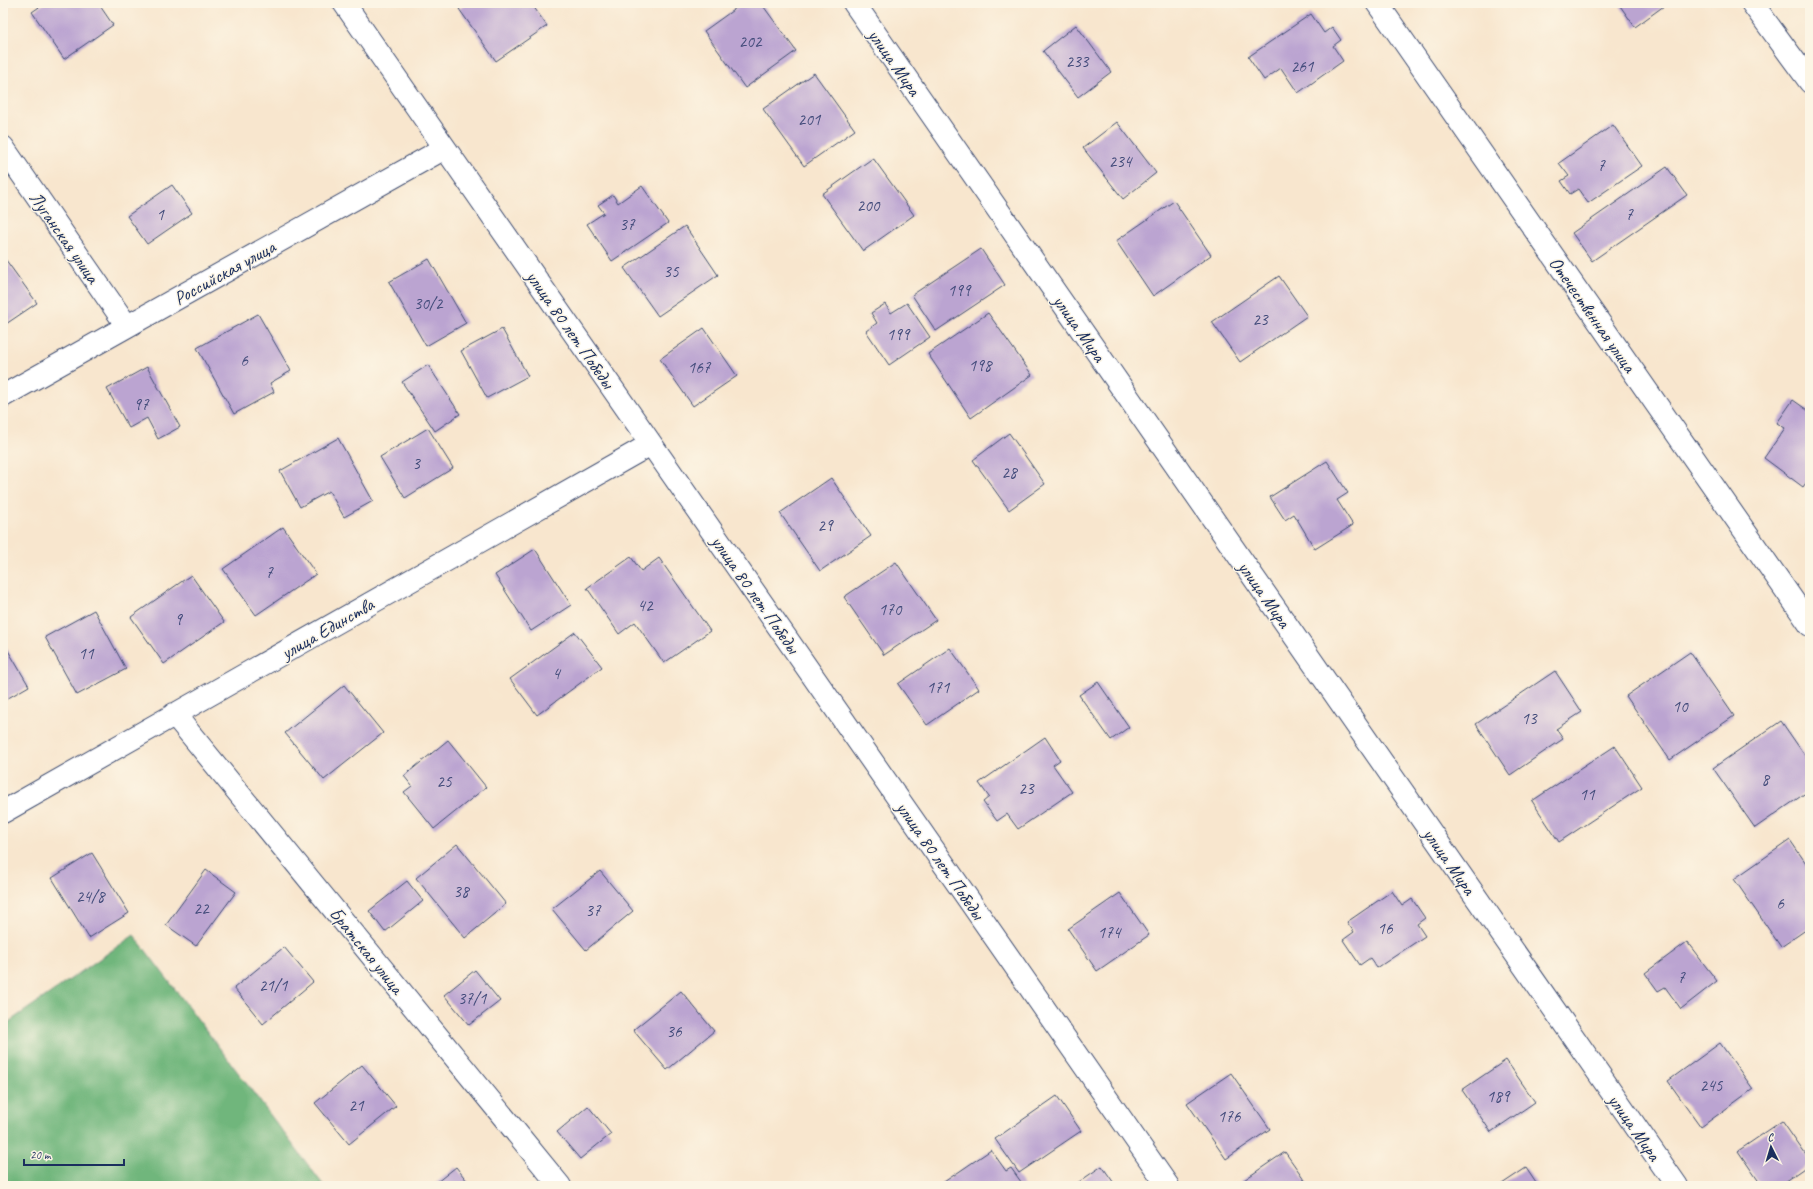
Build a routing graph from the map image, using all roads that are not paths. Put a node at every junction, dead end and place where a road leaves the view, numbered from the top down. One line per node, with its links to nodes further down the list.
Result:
1 (344, 3): 7 (street, улица 80 лет Победы)
2 (854, 3): 16 (street, улица Мира)
3 (1377, 3): 11 (street, Отечественная улица)
4 (1752, 3): 5 (street)
5 (1810, 82)
6 (3, 147): 8 (street, Луганская улица)
7 (445, 148): 8 (street, Российская улица); 10 (street, улица 80 лет Победы)
8 (128, 326): 9 (street, Российская улица)
9 (3, 396)
10 (651, 444): 12 (street, улица Единства); 15 (street, улица 80 лет Победы)
11 (1810, 625)
12 (174, 714): 13 (street, улица Единства); 14 (street, Братская улица)
13 (3, 812)
14 (560, 1186)
15 (1168, 1186)
16 (1676, 1186)

